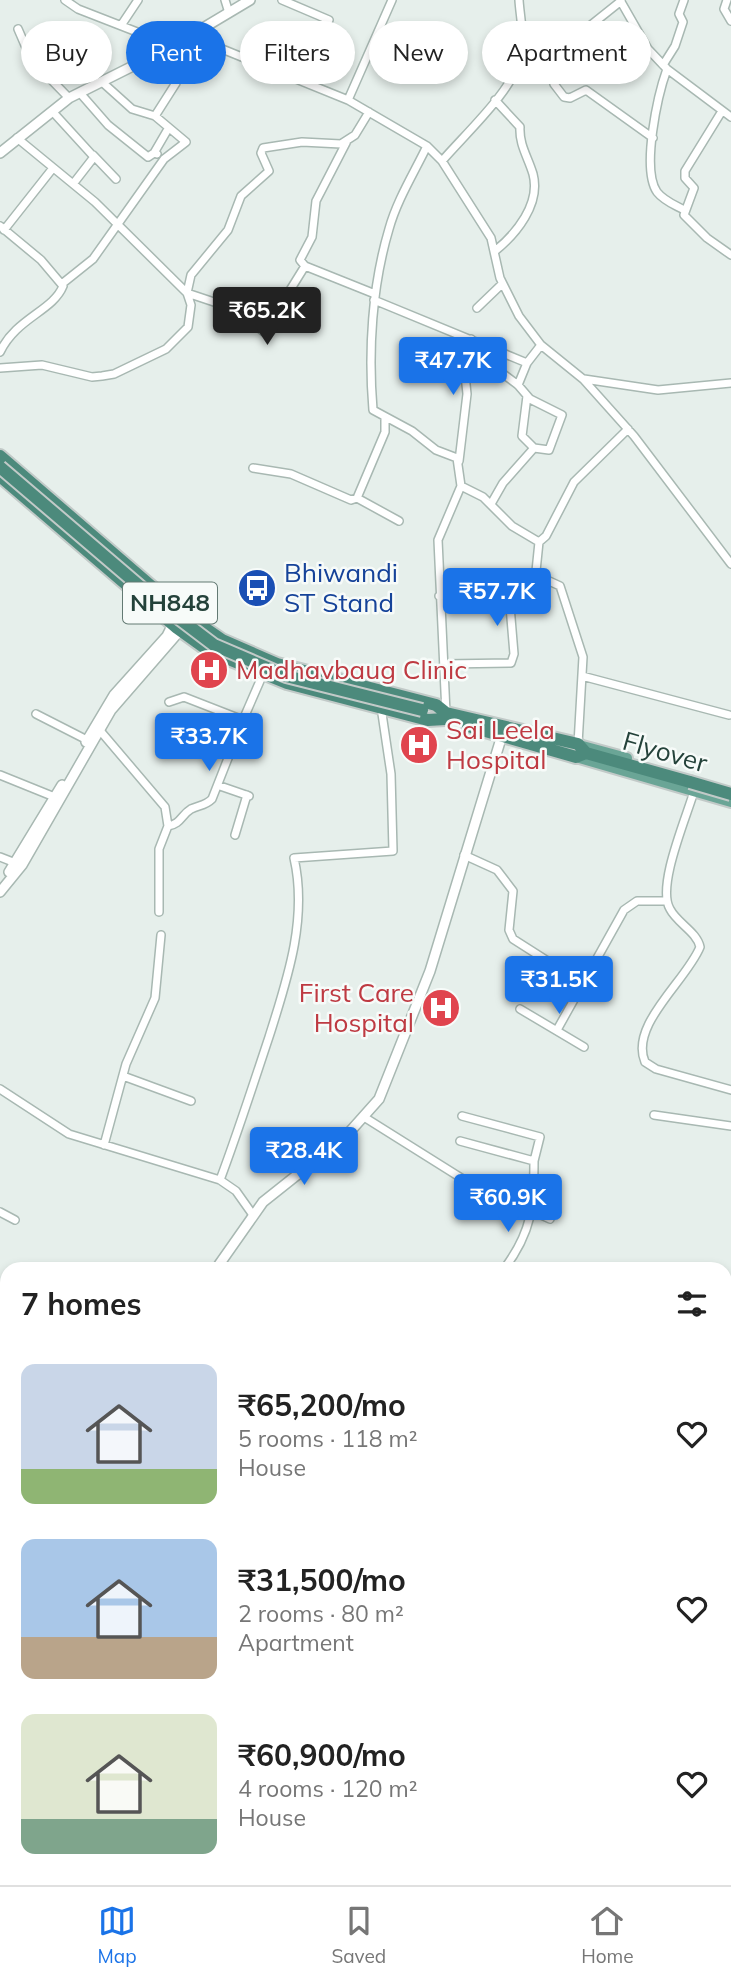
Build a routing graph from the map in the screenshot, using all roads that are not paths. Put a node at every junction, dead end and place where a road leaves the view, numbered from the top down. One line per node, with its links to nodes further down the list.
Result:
1 (65, 0): 17 (street)
2 (138, 0): 17 (street)
3 (225, 0): 11 (street)
4 (250, 0): 11 (street)
5 (282, 0): 12 (street)
6 (392, 0): 29 (street)
7 (519, 0): 15 (street)
8 (621, 0): 16 (street); 21 (street)
9 (727, 0): 13 (street)
10 (684, 1): 21 (street)
11 (229, 13): 14 (street)
12 (329, 20)
13 (731, 20)
14 (215, 21)
15 (520, 21)
16 (595, 21)
17 (122, 24): 18 (street)
18 (126, 26)
19 (18, 29): 28 (street)
20 (226, 51): 29 (street)
21 (665, 67): 32 (street); 38 (street)
22 (98, 84): 27 (street)
23 (104, 84): 34 (street)
24 (175, 84): 34 (street)
25 (506, 84): 30 (street)
26 (554, 84): 38 (street)
27 (80, 93): 28 (street); 42 (street)
28 (69, 98): 31 (street)
29 (348, 100): 33 (street)
30 (495, 100): 45 (street); 52 (street)
31 (52, 111): 37 (street); 43 (street)
32 (722, 111): 35 (street); 49 (street)
33 (369, 112): 39 (street); 40 (street)
34 (155, 116): 36 (street)
35 (731, 117)
36 (168, 129): 42 (street); 44 (street)
37 (17, 138): 41 (street); 46 (street)
38 (653, 138): 49 (street)
39 (347, 142): 54 (street); 57 (street)
40 (427, 146): 45 (street); 58 (street)
41 (0, 153)
42 (154, 153): 44 (street)
43 (93, 155): 47 (street); 48 (street)
44 (164, 159): 50 (street)
45 (442, 161): 52 (street)
46 (53, 168): 48 (street); 51 (street)
47 (116, 179)
48 (73, 184): 50 (street)
49 (684, 209): 53 (street)
50 (119, 225): 55 (street); 57 (street)
51 (2, 228): 55 (street)
52 (495, 251): 56 (street)
53 (731, 255)
54 (305, 266): 57 (street); 58 (street)
55 (63, 283): 62 (street)
56 (502, 284): 59 (street); 61 (street)
57 (187, 293): 65 (street)
58 (375, 297): 60 (street); 70 (street)
59 (477, 308)
60 (471, 339): 63 (street); 64 (street)
61 (541, 345): 64 (street); 66 (street)
62 (0, 352)
63 (466, 357): 68 (street); 74 (street)
64 (527, 363): 68 (street)
65 (0, 368)
66 (583, 379): 67 (street); 71 (street)
67 (731, 383)
68 (518, 385): 69 (street)
69 (527, 396): 72 (street); 72 (street)
70 (385, 418): 74 (street); 79 (street)
71 (628, 429): 82 (street); 83 (street)
72 (534, 448): 80 (street)
73 (0, 456): 85 (highway, NH848)
74 (459, 461): 78 (street)
75 (0, 467): 95 (highway, bridge)
76 (253, 468): 79 (street)
77 (0, 476): 86 (highway, NH848)
78 (461, 486): 80 (street); 84 (street)
79 (357, 498): 81 (street)
80 (491, 504): 82 (street)
81 (399, 521)
82 (539, 542): 89 (street)
83 (731, 564)
84 (439, 596): 87 (street); 87 (street)
85 (185, 615): 86 (street); 90 (highway, NH848)
86 (177, 627): 88 (highway, NH848); 98 (street)
87 (444, 664): 95 (street)
88 (263, 674): 91 (highway, NH848); 97 (street)
89 (582, 676): 96 (street); 101 (street)
90 (332, 679): 91 (street); 95 (highway, NH848)
91 (328, 693): 93 (highway, NH848)
92 (169, 702): 97 (street)
93 (381, 706): 95 (highway, NH848); 135 (street)
94 (36, 714): 100 (street)
95 (441, 714): 99 (highway, NH848)
96 (729, 715)
97 (243, 720): 104 (street)
98 (97, 727): 100 (street); 108 (street); 110 (street)
99 (504, 731): 101 (highway, NH848); 112 (street)
100 (87, 740): 108 (street)
101 (581, 750): 103 (main road); 106 (main road); 107 (highway, Flyover / NH848, bridge)
102 (0, 775): 108 (street)
103 (697, 778): 105 (main road); 106 (street)
104 (220, 786): 110 (street); 111 (street)
105 (731, 788)
106 (694, 791): 109 (main road); 117 (street)
107 (731, 794)
108 (58, 798): 114 (street)
109 (731, 802)
110 (168, 826): 118 (street)
111 (235, 835)
112 (464, 855): 120 (street); 130 (street)
113 (0, 857): 114 (street)
114 (19, 864): 115 (street); 116 (street)
115 (0, 882)
116 (0, 892)
117 (666, 901): 120 (street); 126 (street)
118 (159, 912)
119 (161, 935): 124 (street)
120 (582, 982): 122 (street)
121 (520, 1009): 122 (street)
122 (557, 1030): 123 (street)
123 (584, 1047)
124 (123, 1076): 127 (street); 133 (street)
125 (0, 1089): 133 (street)
126 (731, 1090)
127 (191, 1101)
128 (654, 1115): 131 (street)
129 (462, 1116): 134 (street)
130 (364, 1117): 137 (street); 138 (street)
131 (731, 1126)
132 (460, 1141): 134 (street)
133 (104, 1145): 135 (street)
134 (534, 1161): 137 (street)
135 (220, 1180): 138 (street)
136 (0, 1212): 139 (street)
137 (533, 1212): 140 (street); 142 (street)
138 (254, 1214): 141 (street)
139 (15, 1220)
140 (550, 1220)
141 (221, 1262)
142 (508, 1262)

